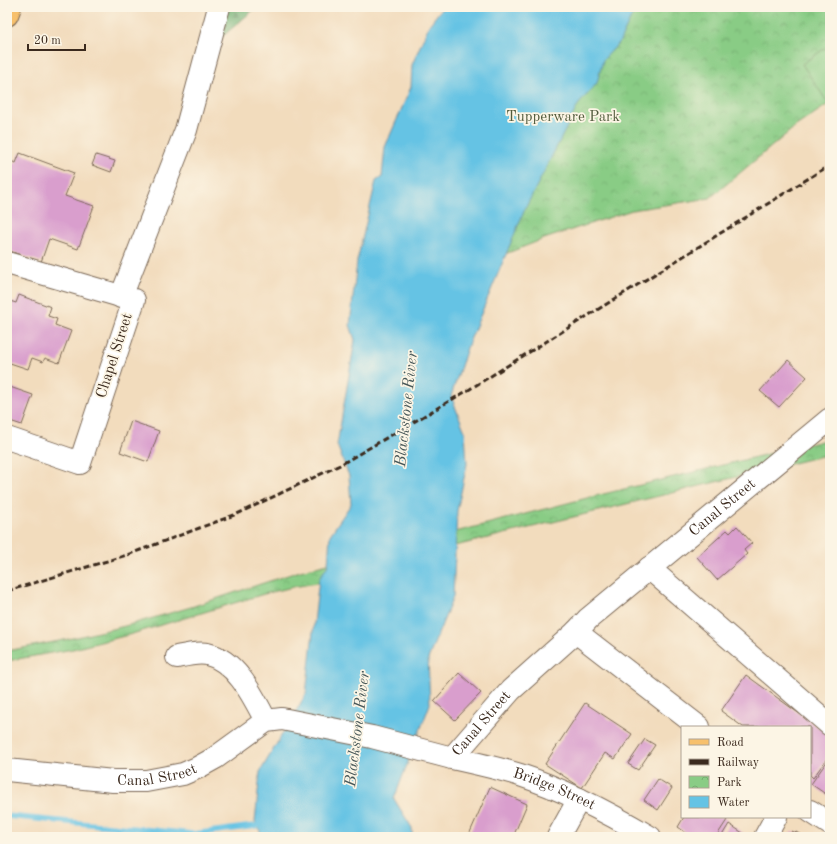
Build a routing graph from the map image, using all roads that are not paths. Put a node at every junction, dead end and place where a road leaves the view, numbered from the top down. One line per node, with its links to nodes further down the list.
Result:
1 (10, 7): 3 (main road)
2 (219, 7): 5 (street)
3 (7, 15)
4 (7, 263): 5 (street, Chapel Street)
5 (121, 297): 7 (street, Chapel Street)
6 (830, 419): 8 (street, Canal Street)
7 (7, 438)
8 (649, 568): 9 (street, Canal Street); 12 (street)
9 (576, 632): 13 (street); 14 (street, Canal Street)
10 (177, 657): 11 (street)
11 (274, 720): 14 (street, Canal Street); 15 (street, Canal Street)
12 (830, 725)
13 (698, 726)
14 (442, 755): 16 (street, Bridge Street)
15 (7, 770)
16 (579, 799): 20 (street); 21 (street, Bridge Street)
17 (811, 811): 19 (street)
18 (775, 818): 22 (street)
19 (830, 824)
20 (558, 837)
21 (650, 837)
22 (765, 837)

